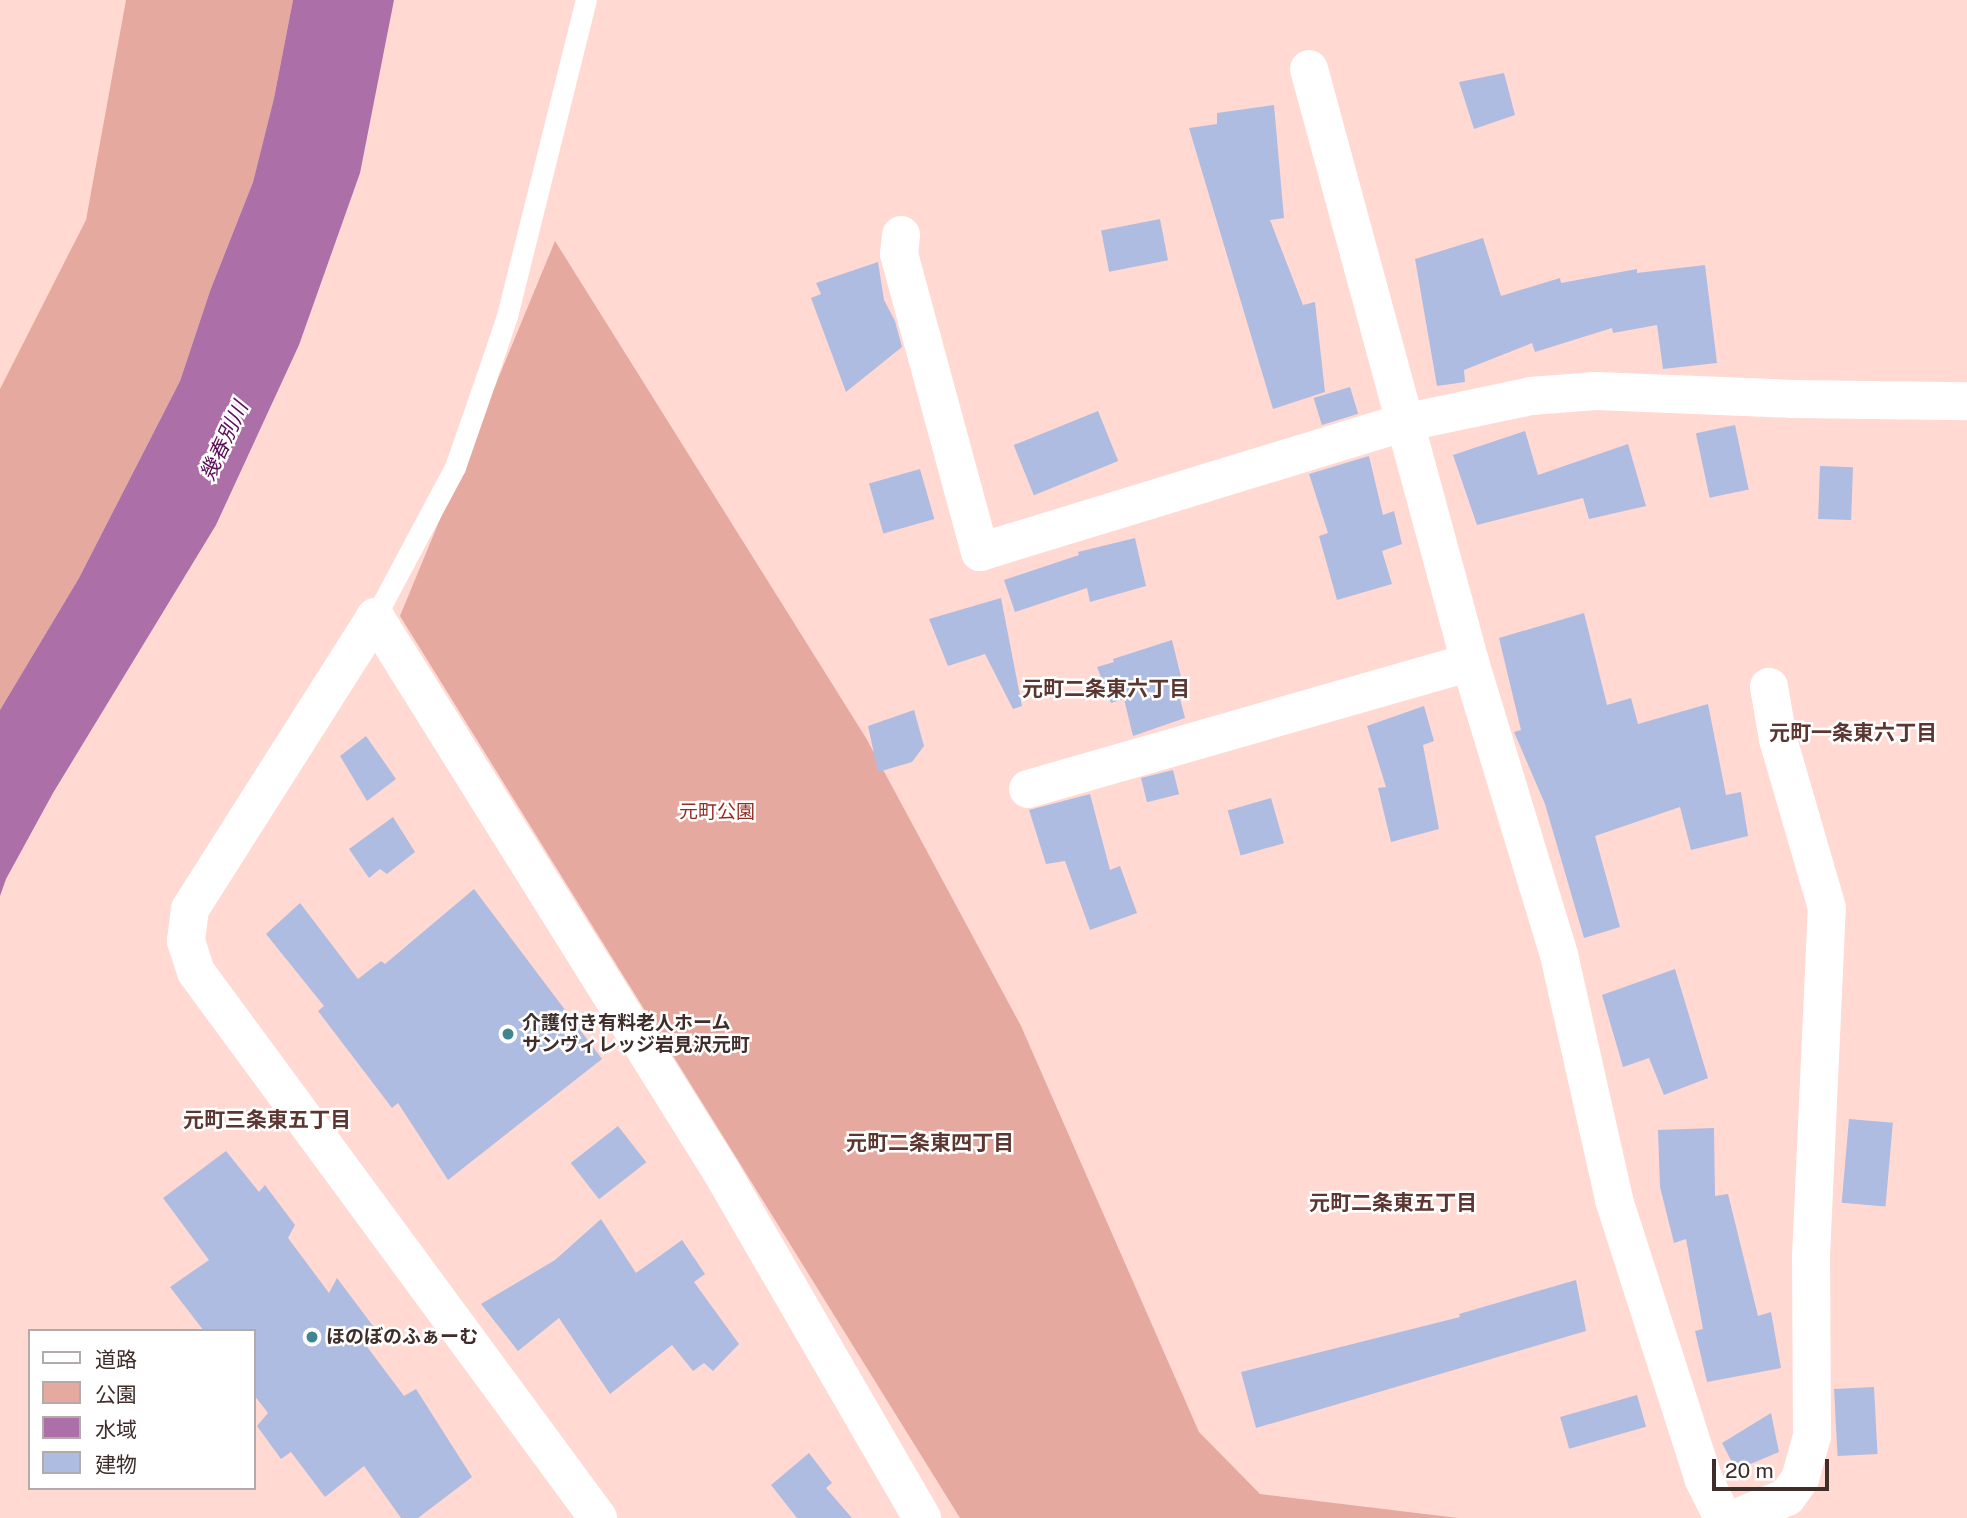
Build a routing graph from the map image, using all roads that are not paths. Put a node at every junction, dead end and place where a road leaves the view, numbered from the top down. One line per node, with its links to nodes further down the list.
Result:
1 (586, 0): 6 (lane)
2 (1309, 69): 5 (street)
3 (901, 235): 5 (street)
4 (1967, 401): 5 (street)
5 (1403, 423): 7 (street)
6 (374, 617): 10 (street); 11 (street)
7 (1470, 662): 9 (street); 12 (street)
8 (1769, 687): 13 (street)
9 (1028, 789)
10 (598, 1518)
11 (922, 1518)
12 (1723, 1518)
13 (1736, 1518)

